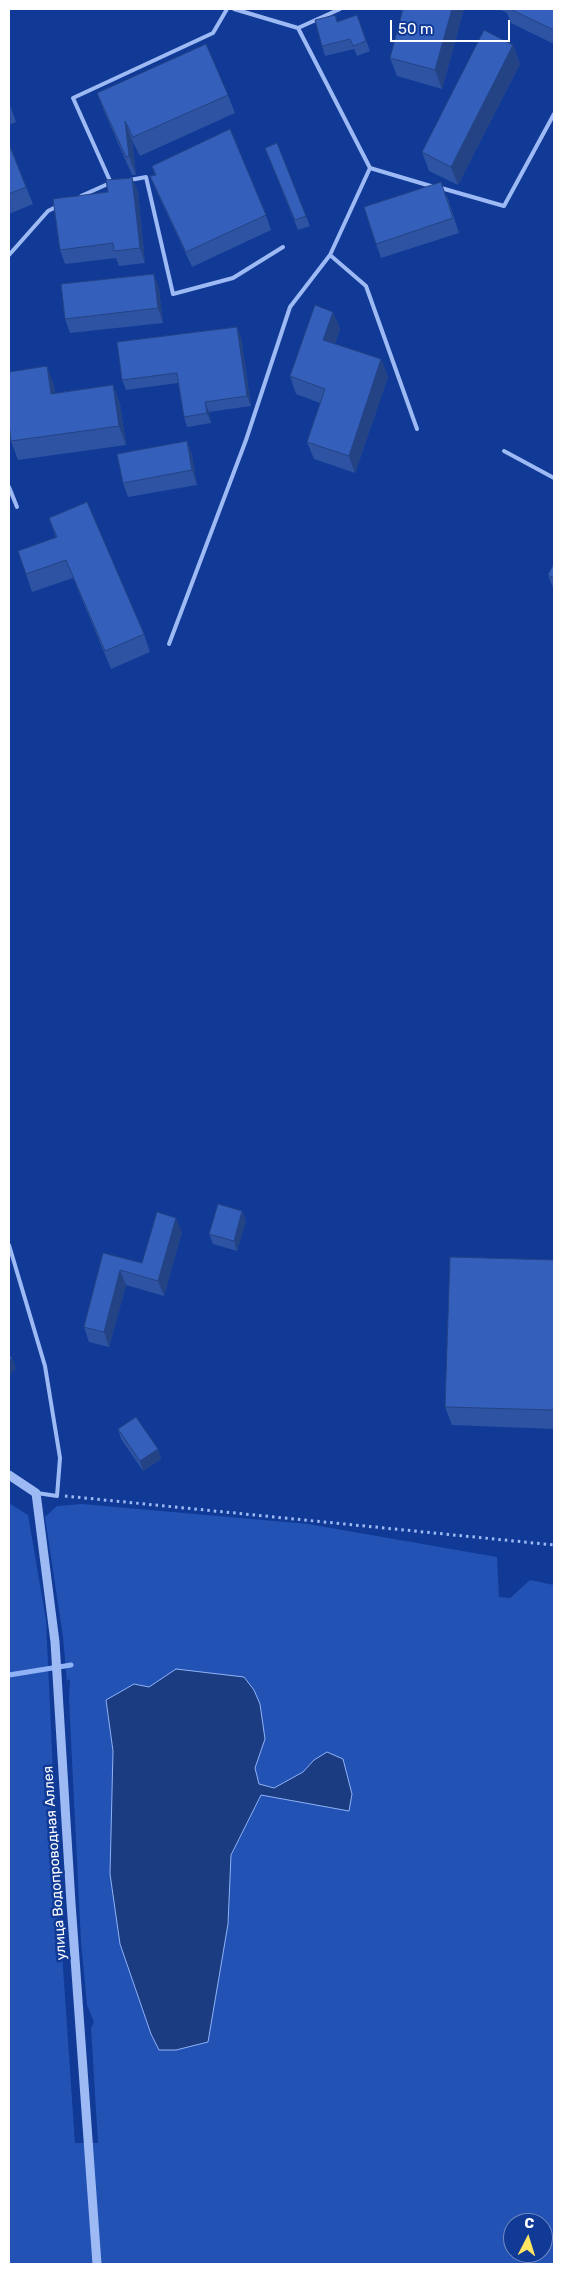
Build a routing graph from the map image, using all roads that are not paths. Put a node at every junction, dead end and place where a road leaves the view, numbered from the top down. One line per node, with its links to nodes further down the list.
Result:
1 (228, 9): 9 (lane)
2 (234, 9): 4 (lane)
3 (340, 9): 4 (lane)
4 (298, 28): 6 (lane)
5 (554, 114): 6 (lane)
6 (370, 168): 14 (lane)
7 (128, 180): 12 (lane)
8 (119, 182): 9 (lane)
9 (110, 183): 10 (lane)
10 (75, 199)
11 (66, 203): 13 (lane)
12 (283, 246)
13 (9, 255)
14 (330, 255): 15 (lane); 20 (lane)
15 (417, 430)
16 (504, 451): 17 (lane)
17 (554, 478)
18 (9, 487): 19 (lane)
19 (17, 507)
20 (169, 644)
21 (9, 1245): 23 (lane)
22 (9, 1475): 23 (street)
23 (36, 1493): 24 (street, улица Водопроводная Аллея)
24 (97, 2264)

